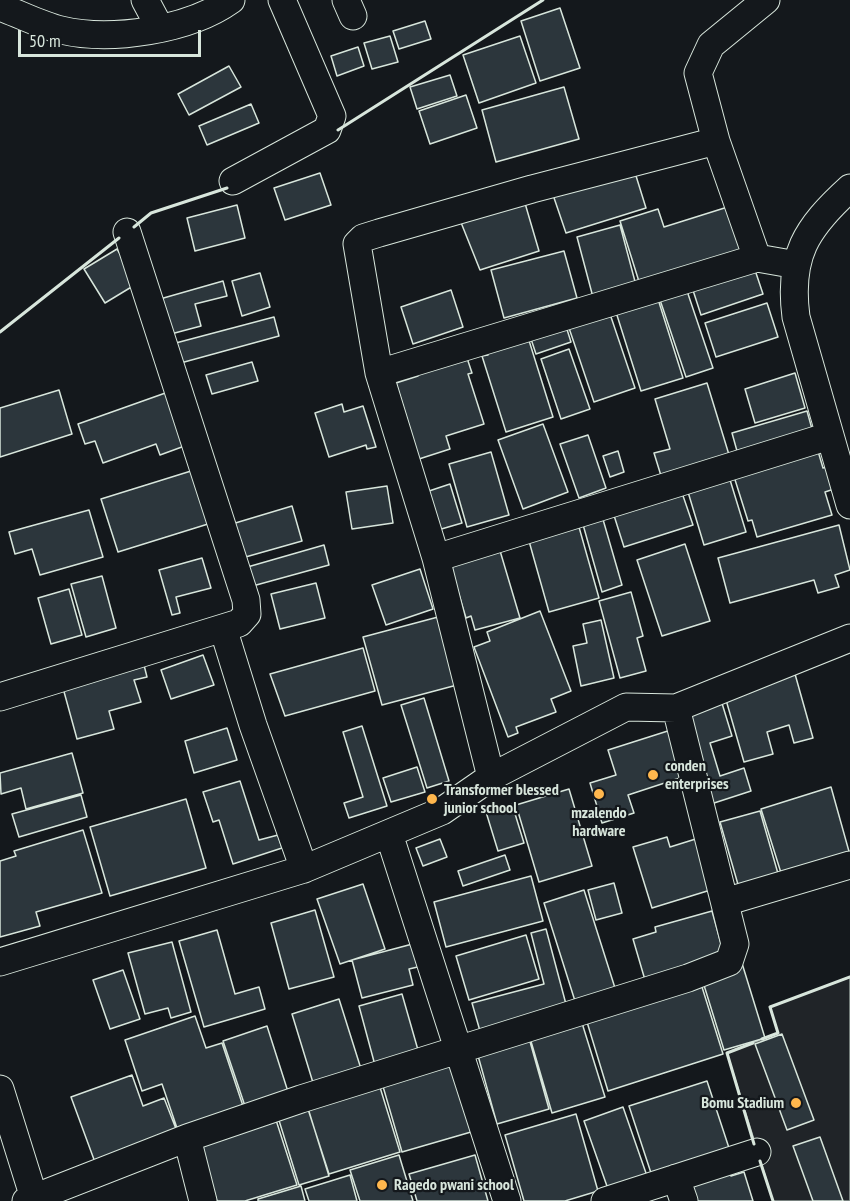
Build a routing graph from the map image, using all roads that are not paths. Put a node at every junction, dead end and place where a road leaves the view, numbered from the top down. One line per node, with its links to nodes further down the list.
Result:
1 (145, 0): 6 (street)
2 (231, 0): 6 (street)
3 (282, 0): 8 (street)
4 (765, 0): 7 (street)
5 (0, 7): 6 (street)
6 (160, 28)
7 (716, 141): 11 (street); 13 (street)
8 (233, 181)
9 (850, 188): 12 (street)
10 (127, 231): 17 (street)
11 (757, 258): 12 (street); 13 (street)
12 (797, 265): 14 (street)
13 (379, 374): 16 (street)
14 (829, 436): 15 (street); 16 (street)
15 (850, 505)
16 (435, 558): 21 (street)
17 (223, 628): 19 (street); 24 (street)
18 (850, 638): 20 (street)
19 (0, 697)
20 (676, 708): 21 (street); 25 (street)
21 (491, 777): 22 (street)
22 (389, 834): 24 (street); 27 (street)
23 (850, 865): 25 (street)
24 (304, 869): 26 (street)
25 (725, 902): 27 (street)
26 (0, 962)
27 (459, 1052): 29 (street); 34 (street)
28 (0, 1089): 32 (street)
29 (187, 1138): 32 (street); 33 (street)
30 (757, 1152): 31 (street)
31 (680, 1189): 35 (street)
32 (32, 1200)
33 (203, 1201)
34 (507, 1201)
35 (604, 1201)

